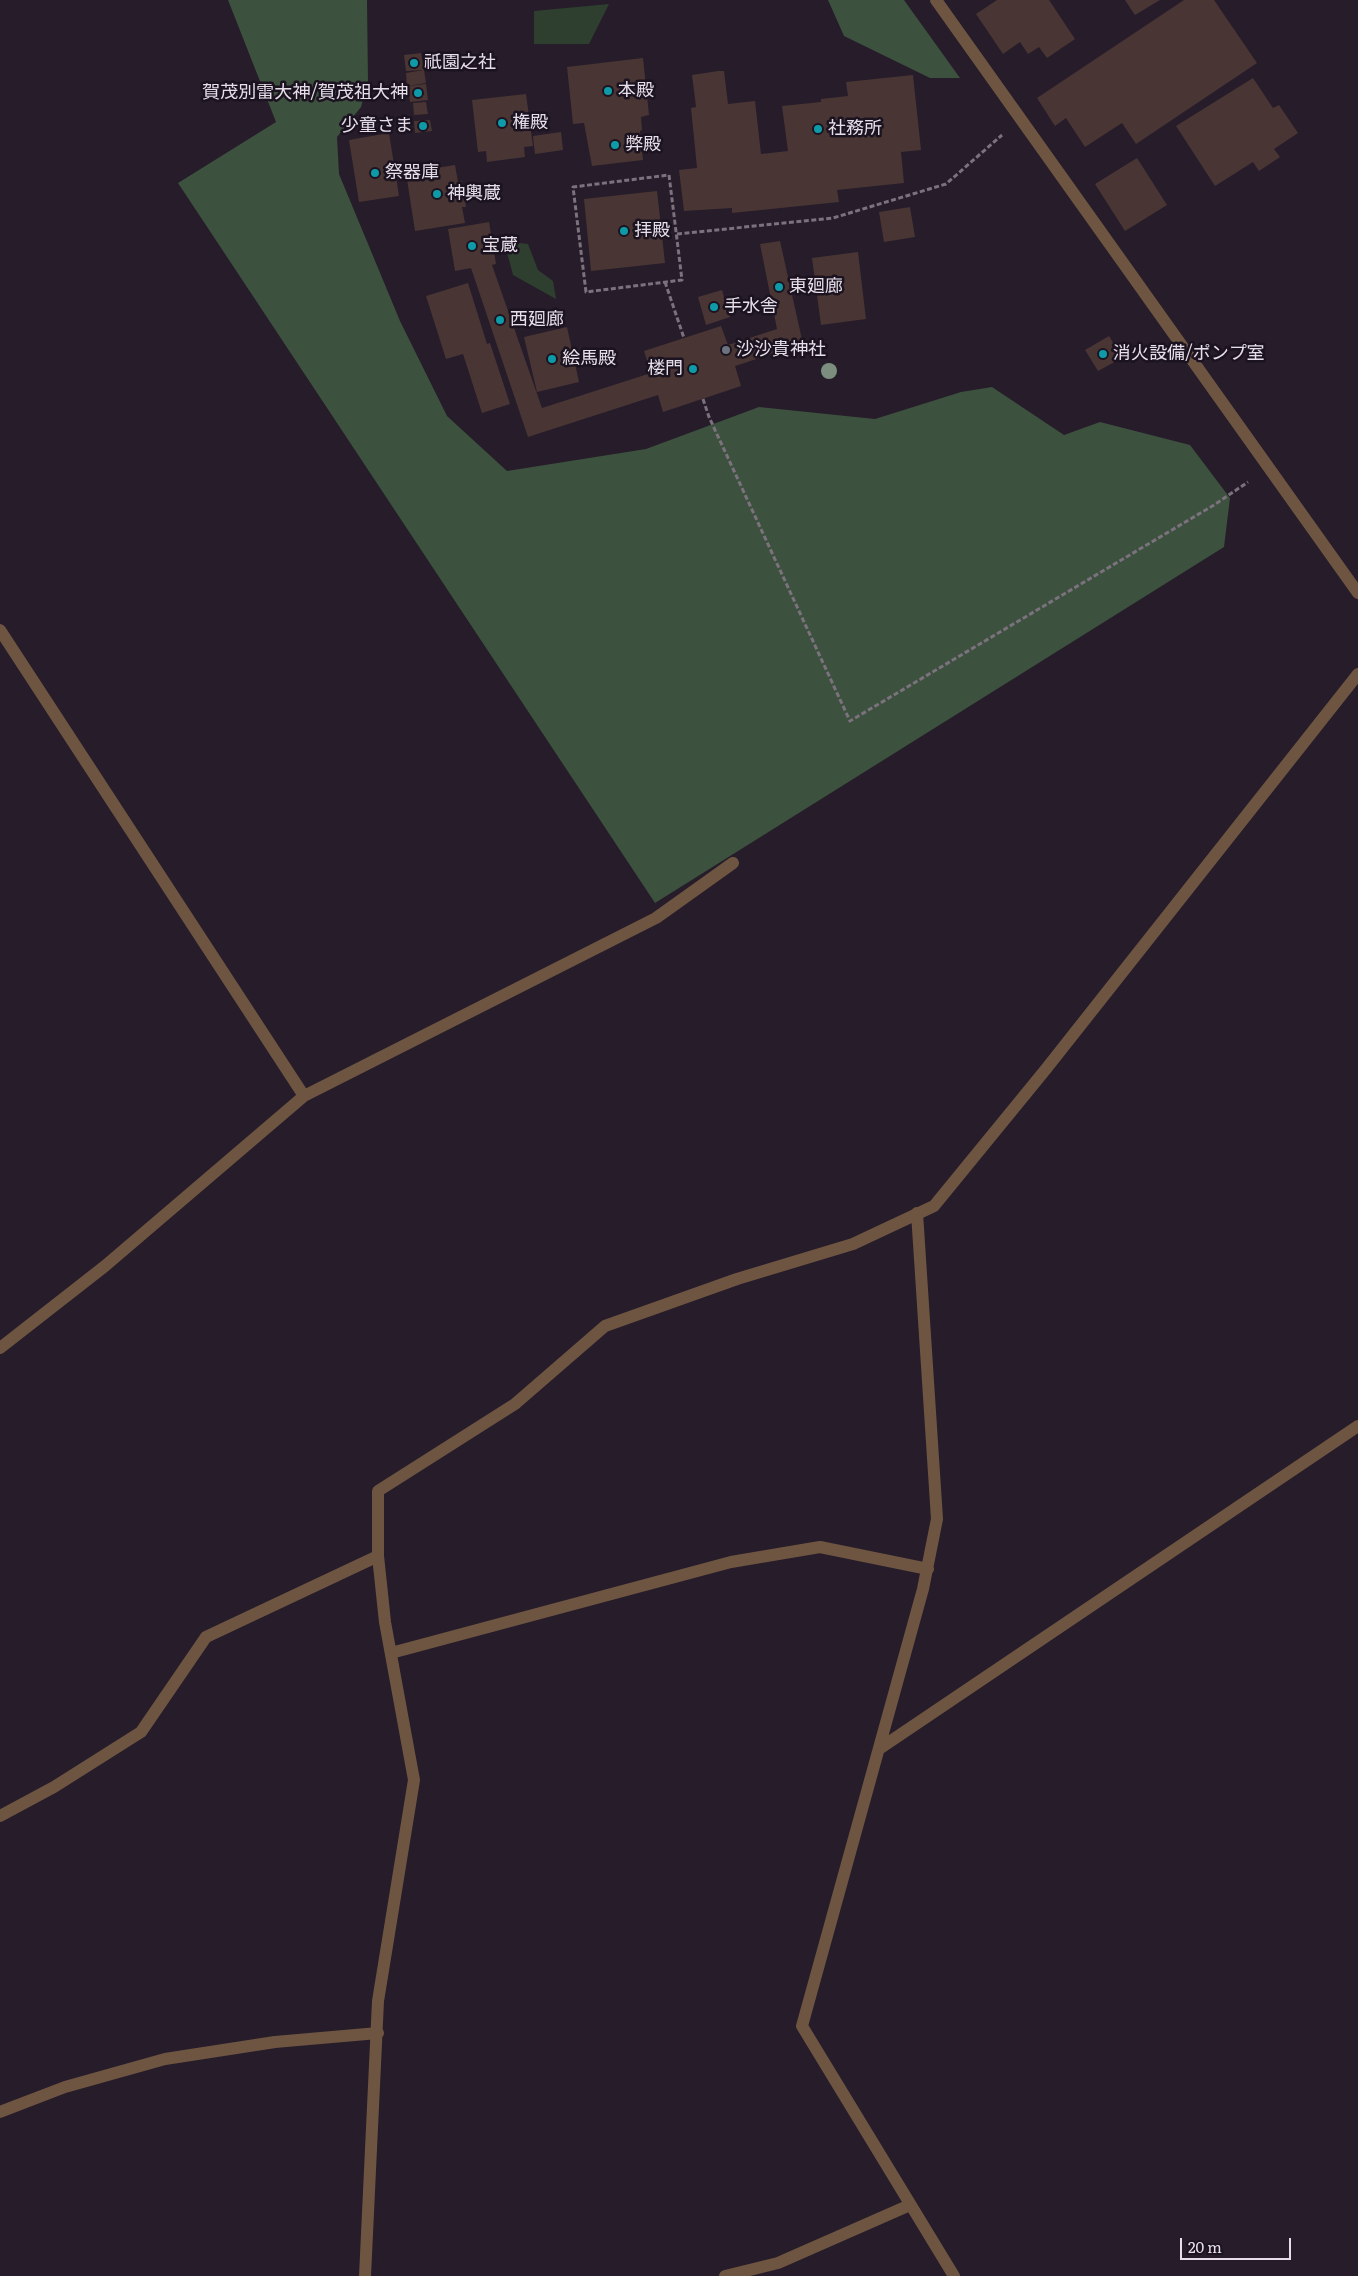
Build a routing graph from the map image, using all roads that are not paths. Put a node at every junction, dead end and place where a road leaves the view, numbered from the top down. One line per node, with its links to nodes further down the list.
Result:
1 (936, 0): 2 (street)
2 (1358, 593)
3 (0, 630): 6 (street)
4 (1358, 674): 7 (street)
5 (733, 863): 6 (street)
6 (304, 1096): 8 (street)
7 (917, 1213): 10 (street); 11 (street)
8 (0, 1348)
9 (1358, 1426): 13 (street)
10 (378, 1556): 12 (street); 14 (street)
11 (928, 1569): 12 (street); 13 (street)
12 (391, 1653): 15 (street)
13 (879, 1749): 17 (street)
14 (0, 1816)
15 (378, 2033): 16 (street); 18 (street)
16 (0, 2112)
17 (910, 2205): 19 (street); 20 (street)
18 (365, 2276)
19 (725, 2276)
20 (954, 2276)

